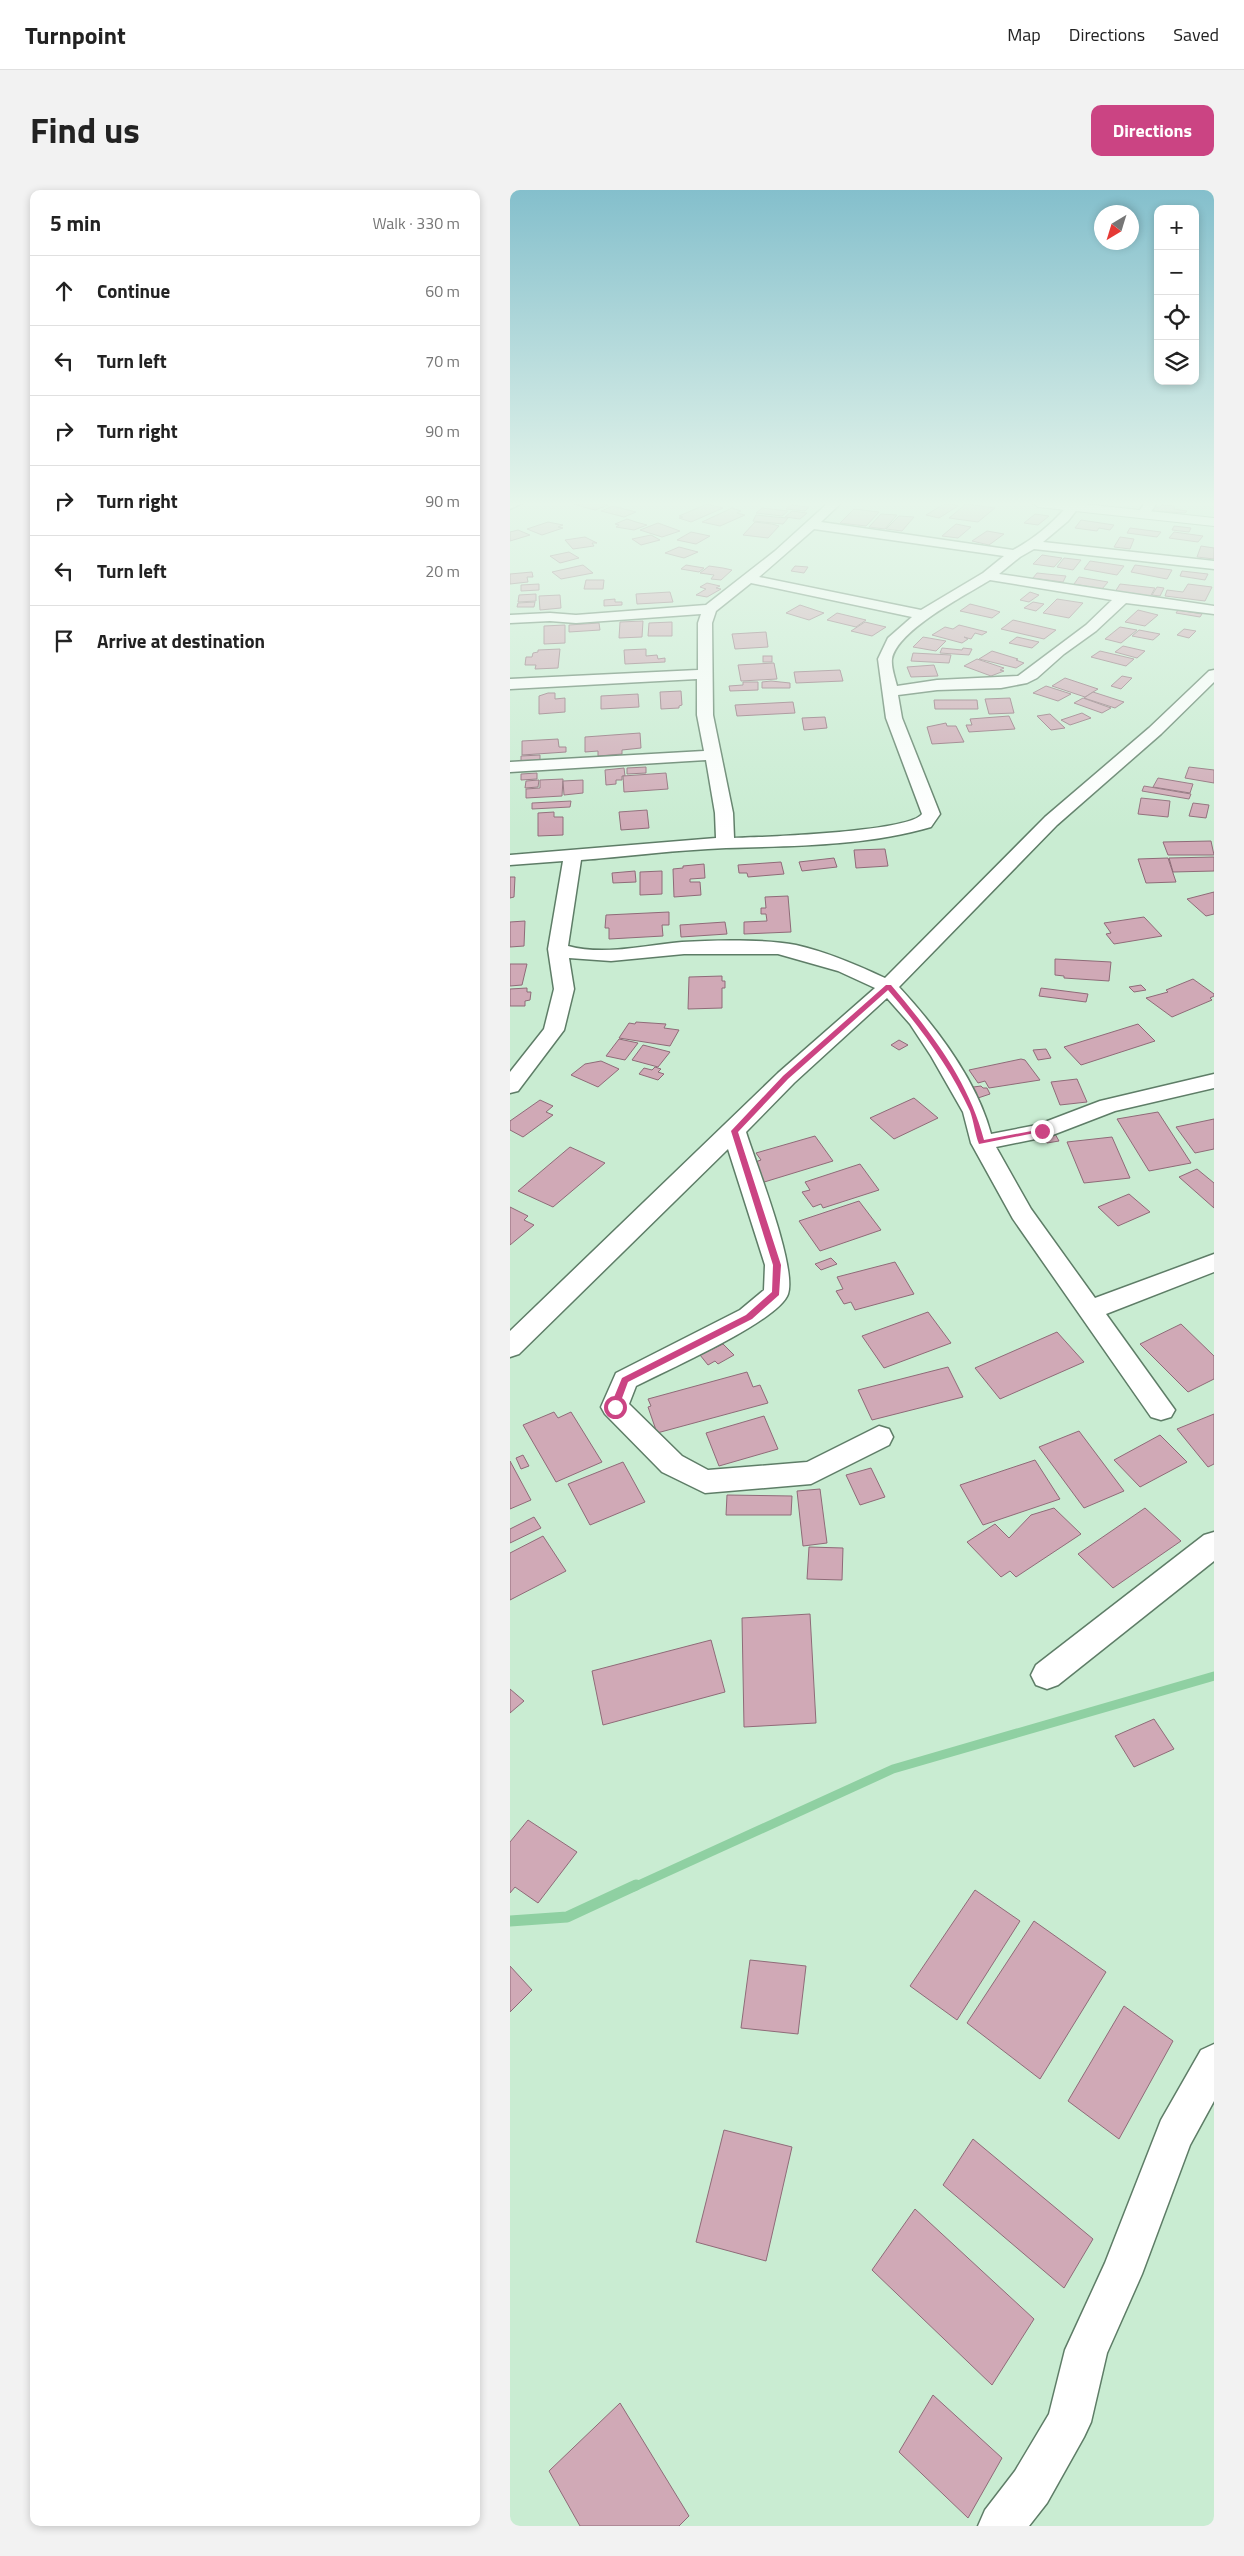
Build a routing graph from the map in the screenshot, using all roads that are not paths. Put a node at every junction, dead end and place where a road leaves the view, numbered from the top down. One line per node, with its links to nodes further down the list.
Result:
1 (670, 612): 7 (street)
2 (709, 612): 8 (street)
3 (904, 612): 6 (street)
4 (929, 612): 6 (street)
5 (1109, 612): 11 (street)
6 (923, 616): 11 (street)
7 (510, 619)
8 (706, 674): 10 (street); 12 (street)
9 (1214, 674): 18 (street)
10 (510, 684)
11 (890, 691): 14 (street)
12 (712, 755): 13 (street); 14 (street)
13 (510, 767)
14 (725, 843): 15 (street)
15 (573, 855): 16 (street); 17 (street)
16 (510, 860)
17 (558, 949): 18 (street); 20 (street)
18 (888, 987): 21 (street); 22 (street)
19 (1214, 1081): 22 (street)
20 (510, 1086)
21 (734, 1131): 25 (street); 27 (street)
22 (982, 1143): 24 (street)
23 (1214, 1263): 24 (street)
24 (1090, 1310): 26 (street)
25 (510, 1347)
26 (1161, 1410)
27 (879, 1437)
28 (1214, 1544): 29 (street)
29 (1047, 1675)
30 (1214, 2063): 31 (street)
31 (1001, 2526)

